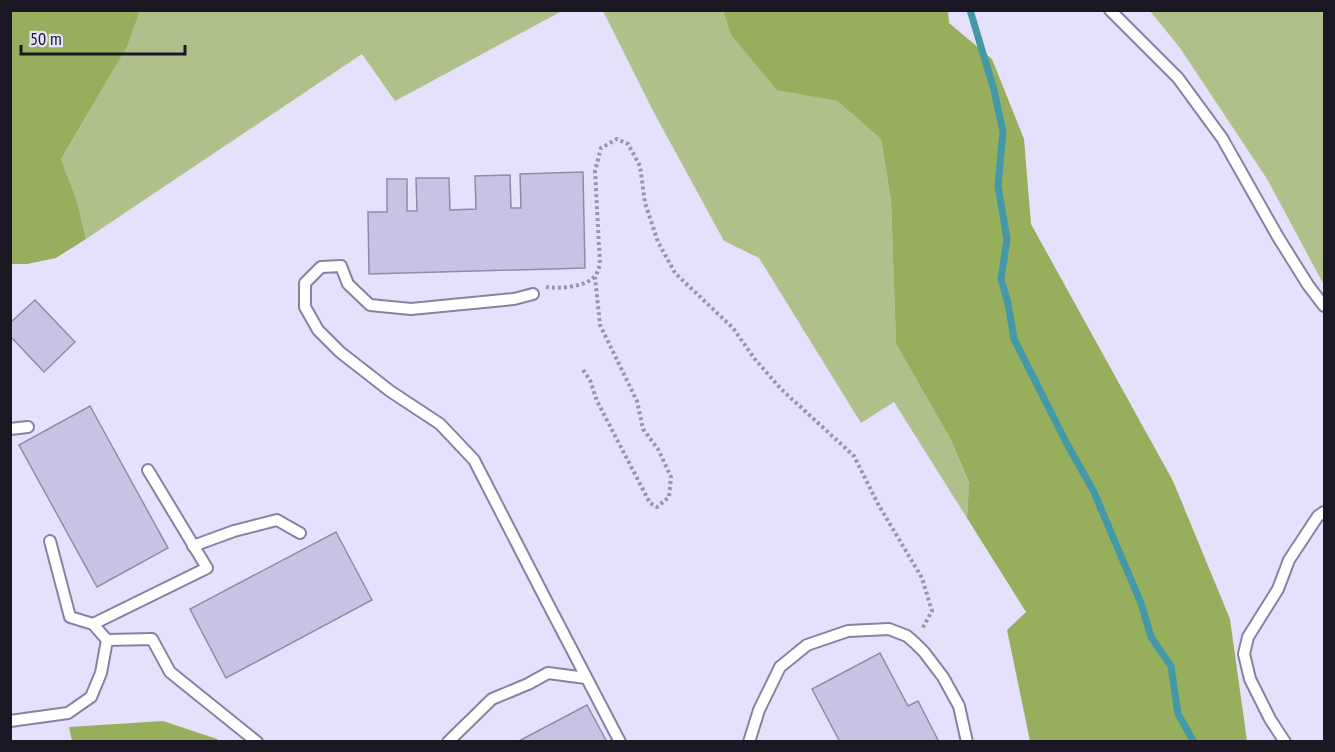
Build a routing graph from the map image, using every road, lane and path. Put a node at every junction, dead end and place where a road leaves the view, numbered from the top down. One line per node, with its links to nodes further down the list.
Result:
1 (1110, 10): 4 (lane)
2 (595, 277): 3 (path); 5 (path); 15 (path)
3 (533, 294): 16 (lane)
4 (1324, 306)
5 (583, 370)
6 (28, 427): 7 (lane)
7 (10, 429)
8 (148, 470): 12 (lane)
9 (1324, 512): 23 (lane)
10 (300, 533): 12 (lane)
11 (50, 541): 13 (lane)
12 (194, 546): 13 (lane)
13 (93, 624): 14 (lane)
14 (107, 640): 17 (lane); 18 (lane)
15 (915, 643): 21 (lane); 22 (lane)
16 (586, 678): 19 (lane); 20 (lane)
17 (10, 721)
18 (257, 741)
19 (448, 741)
20 (620, 741)
21 (749, 741)
22 (967, 741)
23 (1285, 741)

